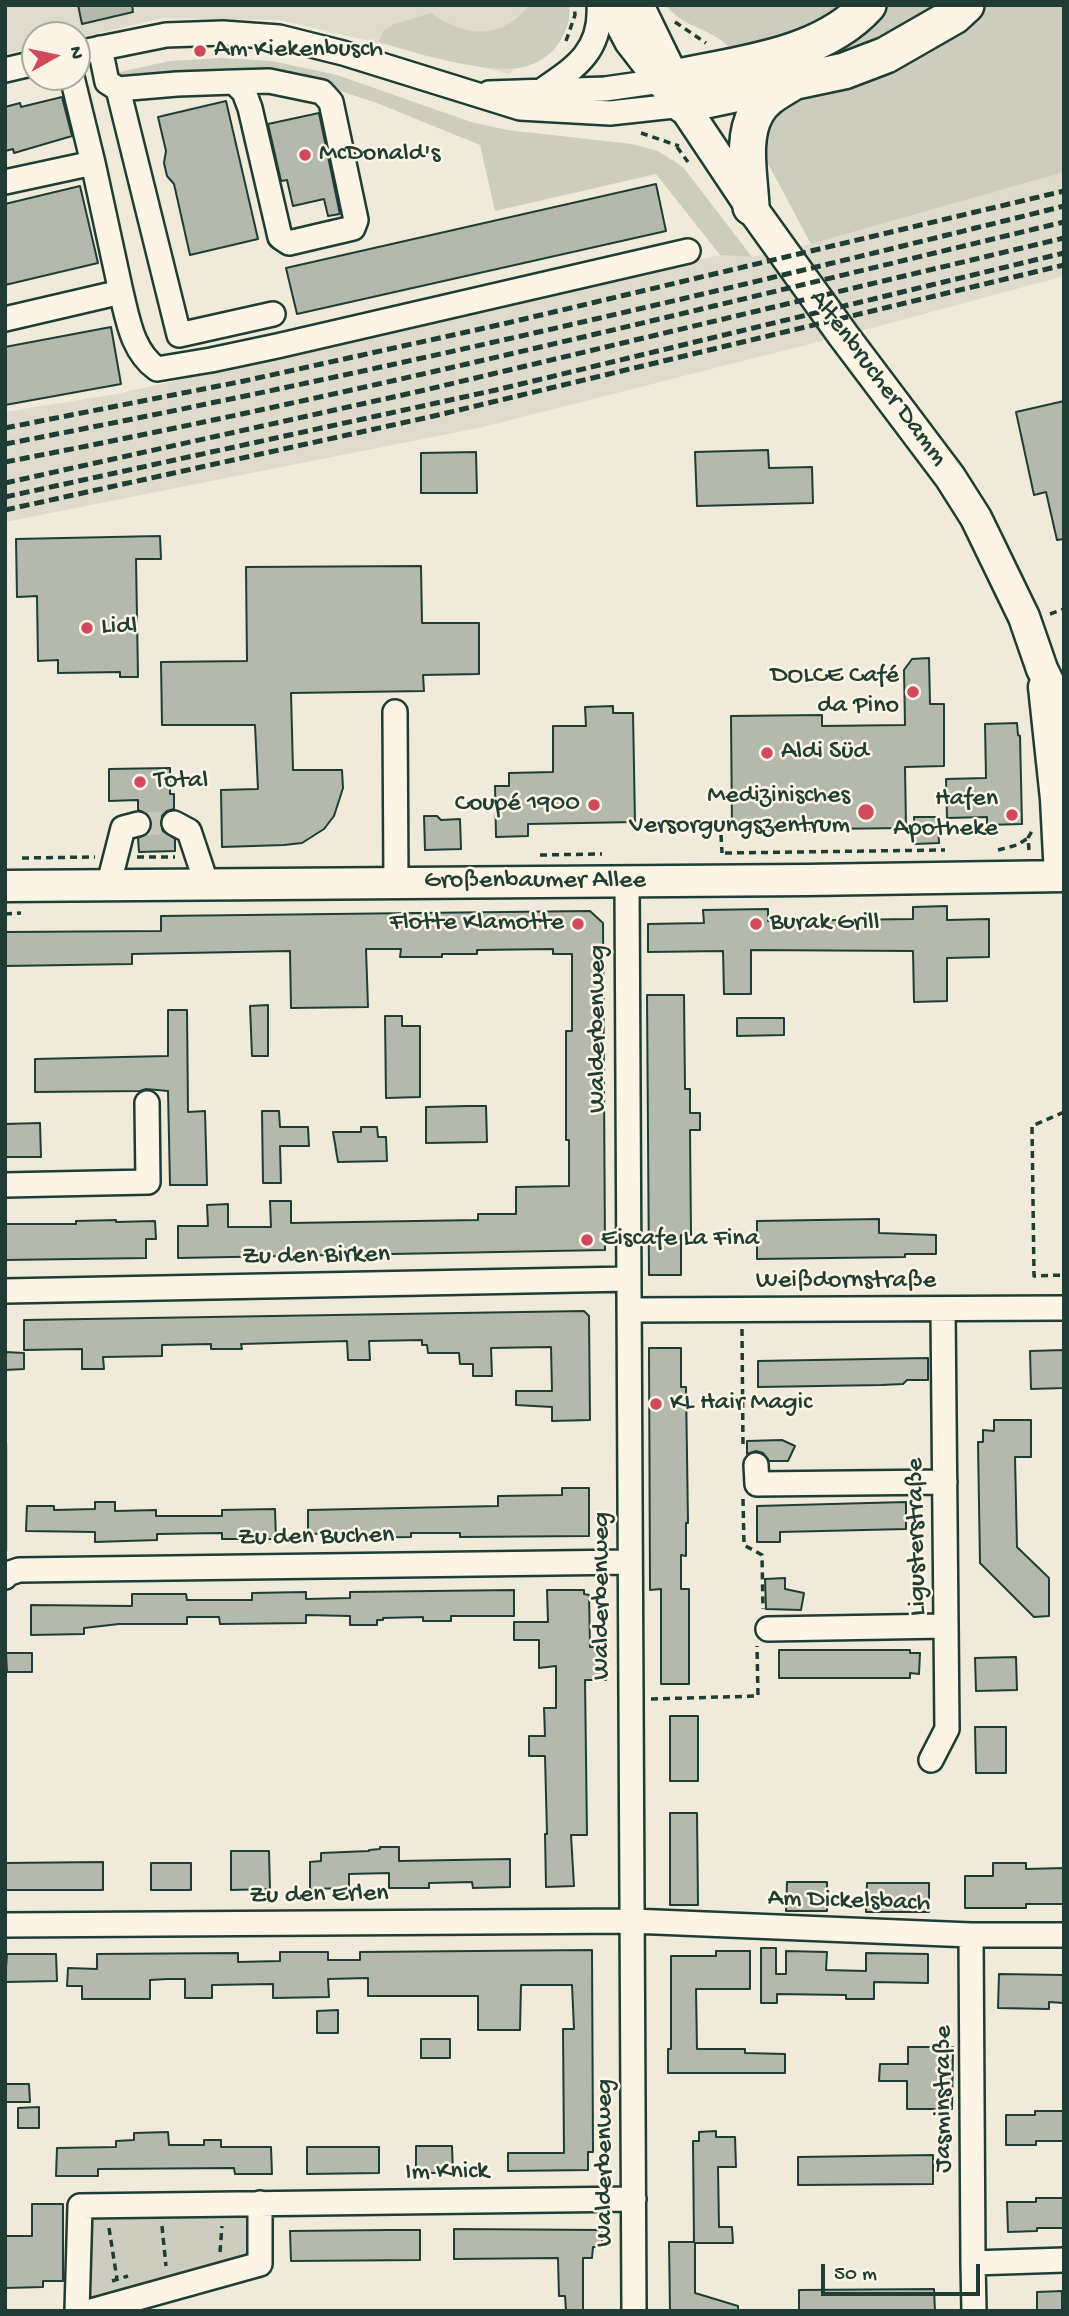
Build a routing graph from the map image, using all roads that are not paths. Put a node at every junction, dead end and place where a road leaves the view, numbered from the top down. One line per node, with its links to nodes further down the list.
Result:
1 (599, 5): 13 (street)
2 (611, 5): 10 (main road, Altenbrucher Damm)
3 (638, 5): 10 (main road, Altenbrucher Damm)
4 (868, 5): 10 (highway)
5 (966, 5): 9 (highway)
6 (100, 48): 7 (street); 11 (street); 14 (street)
7 (91, 50)
8 (234, 82): 8 (street); 11 (street)
9 (791, 83): 10 (highway); 17 (highway)
10 (672, 88): 13 (street); 14 (street); 17 (main road, Altenbrucher Damm)
11 (118, 89): 20 (street)
12 (75, 91): 15 (street)
13 (541, 91): 14 (street)
14 (475, 94)
15 (93, 163): 16 (street); 19 (street)
16 (5, 182)
17 (751, 207): 22 (main road, Altenbrucher Damm)
18 (688, 251): 19 (street)
19 (121, 292): 21 (street)
20 (273, 314)
21 (5, 319)
22 (1042, 669): 24 (main road, Altenbrucher Damm); 30 (main road, Altenbrucher Damm)
23 (395, 712): 32 (street)
24 (1064, 714)
25 (174, 823): 28 (street)
26 (138, 824): 27 (street)
27 (113, 871): 28 (main road, Großenbaumer Allee); 29 (main road, Großenbaumer Allee)
28 (201, 871): 32 (main road, Großenbaumer Allee)
29 (8, 872)
30 (1062, 876): 31 (main road, Großenbaumer Allee)
31 (626, 882): 32 (main road, Großenbaumer Allee); 35 (street, Walderbenweg)
32 (396, 883)
33 (147, 1103): 34 (street)
34 (5, 1185)
35 (629, 1279): 36 (street, Zu den Birken); 38 (street, Walderbenweg)
36 (5, 1291)
37 (1064, 1308): 39 (street, Weißdornstraße)
38 (629, 1310): 39 (street, Weißdornstraße); 42 (street, Walderbenweg)
39 (943, 1310): 41 (street, Ligusterstraße)
40 (752, 1469): 41 (street)
41 (945, 1482): 44 (street, Ligusterstraße)
42 (630, 1562): 43 (street, Zu den Buchen); 47 (street, Walderbenweg)
43 (5, 1577)
44 (946, 1626): 45 (street); 46 (street, Ligusterstraße)
45 (766, 1629)
46 (931, 1759)
47 (632, 1921): 48 (street, Zu den Erlen); 49 (street, Am Dickelsbach); 51 (street, Walderbenweg)
48 (5, 1925)
49 (971, 1935): 50 (street, Am Dickelsbach); 54 (street, Jasminstraße)
50 (1064, 1935)
51 (634, 2199): 52 (street, Im Knick); 56 (street, Walderbenweg)
52 (260, 2203): 55 (street); 55 (street, Im Knick)
53 (1064, 2260): 54 (street)
54 (973, 2263): 57 (street, Jasminstraße)
55 (82, 2307)
56 (634, 2311)
57 (974, 2311)

